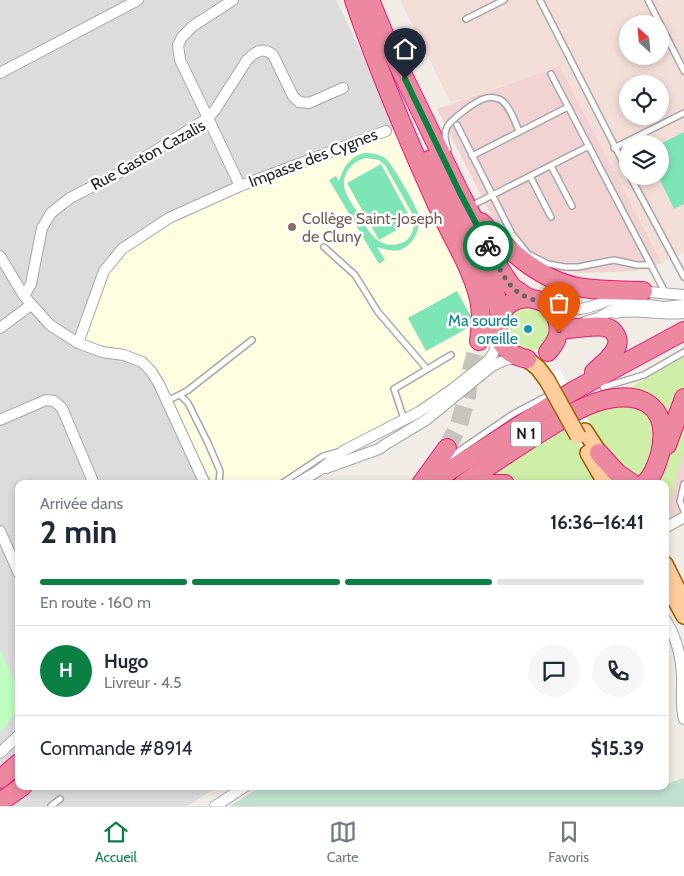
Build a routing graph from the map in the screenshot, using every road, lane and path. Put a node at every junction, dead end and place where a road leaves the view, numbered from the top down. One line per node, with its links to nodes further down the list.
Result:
1 (138, 0): 10 (street)
2 (233, 0): 15 (street)
3 (355, 0): 46 (highway); 53 (highway)
4 (370, 0): 28 (highway)
5 (504, 0): 8 (lane)
6 (540, 0): 20 (lane)
7 (648, 0): 9 (lane)
8 (466, 19)
9 (684, 71)
10 (0, 73)
11 (551, 74): 13 (lane)
12 (343, 88): 15 (street)
13 (568, 107): 18 (lane); 19 (lane)
14 (684, 113): 20 (lane)
15 (208, 118): 26 (street, Rue Gaston Cazalis); 38 (street, Rue Gaston Cazalis)
16 (457, 125): 21 (lane)
17 (386, 130): 26 (street, Impasse des Cygnes)
18 (519, 131): 21 (lane); 28 (lane)
19 (589, 146): 23 (lane); 33 (lane)
20 (614, 148): 22 (lane)
21 (472, 156): 27 (lane)
22 (619, 157)
23 (551, 166): 24 (lane); 29 (lane)
24 (530, 176): 27 (lane); 30 (lane)
25 (635, 185): 34 (lane)
26 (240, 186): 54 (street)
27 (492, 195): 28 (lane); 33 (lane)
28 (467, 205): 35 (highway); 39 (highway)
29 (572, 206)
30 (551, 216)
31 (324, 247): 62 (lane)
32 (0, 256): 38 (street)
33 (650, 265): 36 (lane)
34 (684, 277)
35 (642, 291): 36 (street); 43 (street)
36 (666, 294): 37 (street); 42 (street)
37 (684, 295)
38 (24, 296): 41 (street)
39 (528, 298): 43 (highway); 46 (highway)
40 (684, 304): 42 (street)
41 (31, 305): 48 (street); 54 (street)
42 (653, 305): 45 (street)
43 (550, 307): 49 (highway)
44 (684, 313): 45 (street)
45 (606, 314): 49 (street)
46 (500, 316): 51 (highway)
47 (684, 325): 56 (lane)
48 (0, 328)
49 (562, 331): 57 (highway); 63 (highway)
50 (684, 331): 64 (highway, N 1)
51 (498, 336): 60 (highway); 69 (street)
52 (252, 340): 66 (lane)
53 (479, 341)
54 (78, 343): 68 (street)
55 (684, 343): 65 (highway, N 1)
56 (643, 346)
57 (548, 352): 64 (main road)
58 (684, 352): 65 (lane)
59 (451, 356): 62 (lane)
60 (522, 358): 64 (main road); 73 (street)
61 (613, 361): 63 (lane)
62 (427, 369): 69 (lane)
63 (591, 372): 64 (highway)
64 (558, 384): 71 (main road); 78 (highway, N 1)
65 (603, 388): 84 (highway, N 1)
66 (180, 395): 68 (lane); 81 (lane)
67 (684, 398): 90 (highway)
68 (167, 402): 80 (street)
69 (404, 419): 72 (street)
70 (0, 420): 79 (street)
71 (582, 433): 76 (main road); 86 (main road)
72 (376, 434): 73 (street); 75 (street)
73 (382, 447): 77 (street)
74 (447, 448): 78 (highway)
75 (346, 450): 77 (street); 82 (lane)
76 (599, 454): 87 (main road); 88 (highway)
77 (318, 471): 83 (street)
78 (427, 479)
79 (92, 480)
80 (201, 480)
81 (219, 480)
82 (287, 480)
83 (303, 480)
84 (458, 480)
85 (469, 480): 89 (highway)
86 (604, 480)
87 (616, 480)
88 (627, 480)
89 (648, 480)
90 (656, 480)
91 (684, 484): 92 (lane)
92 (683, 516): 93 (street)
93 (669, 525)
94 (0, 531): 95 (street)
95 (15, 565)
96 (669, 572): 98 (main road)
97 (669, 589): 99 (main road)
98 (684, 602)
99 (684, 616)
100 (669, 627): 101 (street)
101 (684, 720)
102 (15, 739): 103 (street)
103 (0, 754)
104 (15, 767): 106 (highway)
105 (15, 771): 106 (highway)
106 (0, 780)
107 (17, 790): 110 (highway)
108 (240, 790): 112 (street)
109 (60, 799): 111 (lane)
110 (0, 802)
111 (51, 806)
112 (215, 806)

